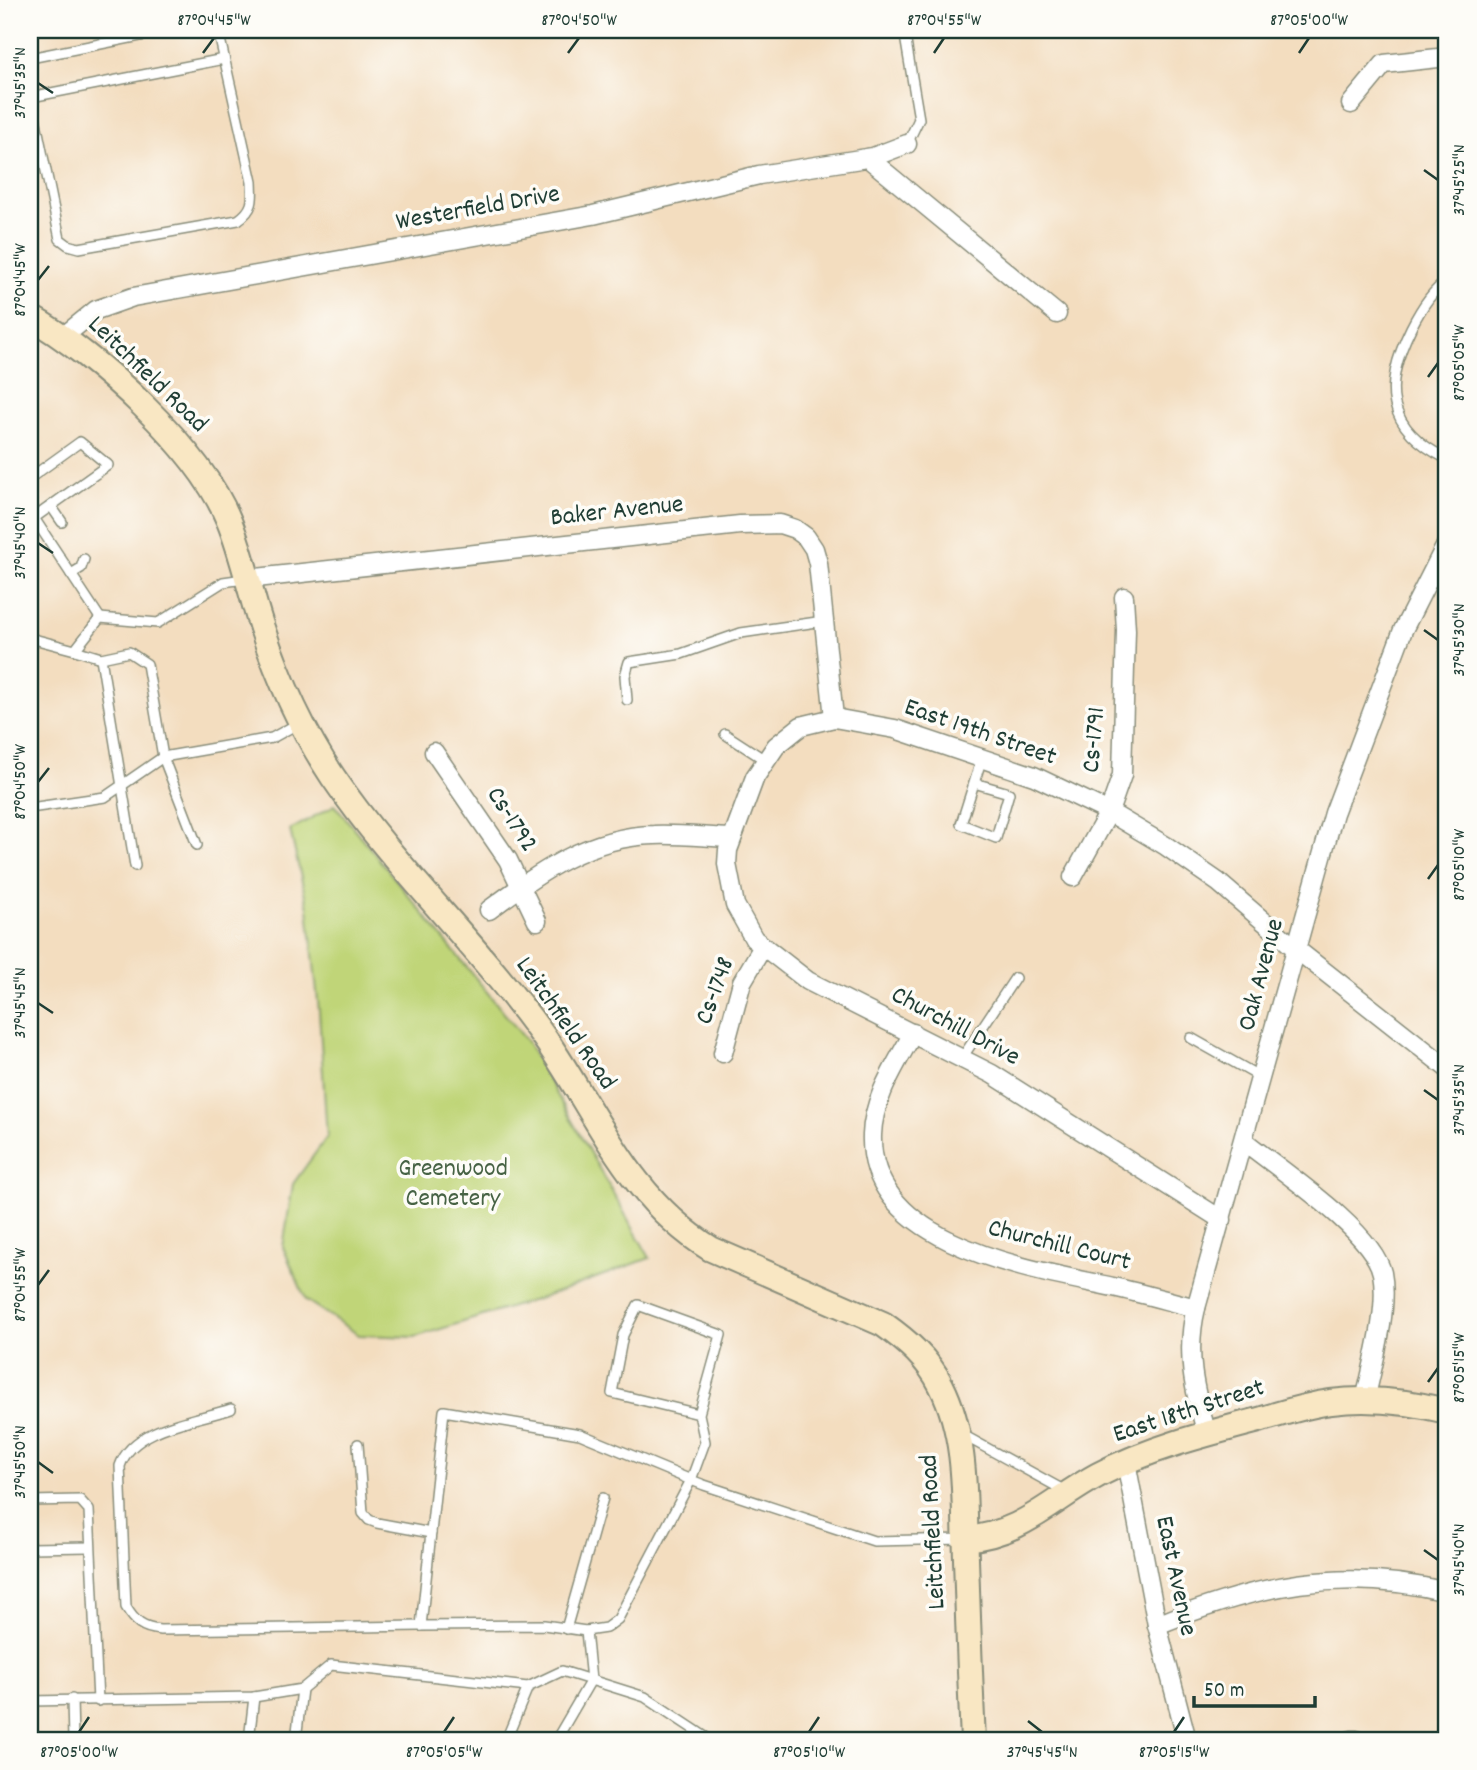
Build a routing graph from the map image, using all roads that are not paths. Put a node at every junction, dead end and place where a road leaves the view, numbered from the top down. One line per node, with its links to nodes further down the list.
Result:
1 (170, 30): 5 (lane)
2 (218, 30): 6 (lane)
3 (904, 30): 9 (lane)
4 (1447, 57): 8 (street)
5 (30, 58)
6 (224, 59): 7 (lane); 7 (lane)
7 (30, 95)
8 (1350, 104)
9 (907, 144): 10 (street, Westerfield Drive)
10 (868, 158): 12 (street); 14 (street, Westerfield Drive)
11 (1447, 281): 15 (lane)
12 (1057, 314)
13 (30, 317): 14 (street, Leitchfield Road)
14 (64, 336): 24 (street, Leitchfield Road)
15 (1447, 458)
16 (30, 478): 18 (lane)
17 (30, 493): 19 (lane)
18 (51, 506): 19 (lane); 20 (lane)
19 (34, 518): 23 (lane)
20 (62, 522)
21 (1447, 543): 51 (street, Oak Avenue)
22 (84, 559): 23 (lane)
23 (71, 574): 26 (lane)
24 (247, 579): 26 (lane); 27 (street, Baker Avenue); 33 (street, Leitchfield Road)
25 (1124, 597): 42 (street, Cs-1791)
26 (100, 618): 29 (lane)
27 (824, 621): 31 (lane); 32 (street, Baker Avenue)
28 (30, 638): 29 (lane)
29 (75, 650): 30 (lane)
30 (102, 658): 36 (lane); 40 (lane)
31 (627, 700)
32 (834, 719): 37 (street, East 19th Street); 38 (street, East 19th Street)
33 (302, 722): 36 (lane); 66 (street, Leitchfield Road)
34 (724, 734): 38 (lane)
35 (434, 752): 47 (street, Cs-1792)
36 (163, 757): 40 (lane); 44 (lane)
37 (982, 757): 39 (lane); 42 (street, East 19th Street)
38 (765, 760): 43 (street, East 19th Street)
39 (974, 783): 39 (lane)
40 (121, 787): 41 (lane); 45 (lane)
41 (30, 808)
42 (1109, 812): 46 (street, Cs-1791); 51 (street, East 19th Street)
43 (730, 838): 47 (street); 50 (street, Churchill Drive)
44 (197, 845)
45 (135, 866)
46 (1073, 877)
47 (520, 886): 48 (street); 49 (street, Cs-1792)
48 (489, 910)
49 (537, 921)
50 (762, 948): 53 (street, Churchill Drive); 55 (street, Cs-1748)
51 (1296, 949): 57 (street, East 19th Street); 58 (street, Oak Avenue)
52 (1015, 978): 56 (lane)
53 (913, 1033): 56 (street, Churchill Drive); 61 (street, Churchill Court)
54 (1191, 1038): 58 (lane)
55 (723, 1053)
56 (962, 1058): 60 (street, Churchill Drive)
57 (1447, 1068)
58 (1262, 1078): 59 (street, Oak Avenue)
59 (1244, 1141): 60 (street, Oak Avenue); 62 (street)
60 (1222, 1220): 61 (street, Oak Avenue)
61 (1196, 1308): 67 (street, Oak Avenue)
62 (1365, 1400): 64 (street, East 18th Street); 67 (street, East 18th Street)
63 (231, 1409): 80 (lane)
64 (1447, 1411)
65 (699, 1414): 65 (lane); 70 (lane)
66 (958, 1432): 71 (lane); 75 (street, Leitchfield Road)
67 (1207, 1434): 69 (street, East 18th Street)
68 (358, 1444): 74 (lane)
69 (1126, 1462): 71 (street, East 18th Street); 79 (street, East Avenue)
70 (691, 1480): 74 (lane); 75 (lane); 82 (lane)
71 (1069, 1493): 75 (street, East 18th Street)
72 (603, 1499): 81 (lane)
73 (30, 1501): 76 (lane)
74 (431, 1533): 80 (lane)
75 (965, 1539): 96 (street, Leitchfield Road)
76 (90, 1547): 77 (lane); 89 (lane)
77 (30, 1548)
78 (1447, 1592): 79 (street)
79 (1157, 1625): 97 (street, East Avenue)
80 (421, 1626): 81 (lane)
81 (566, 1629): 82 (lane)
82 (586, 1632): 83 (lane)
83 (591, 1680): 84 (lane); 94 (lane); 95 (lane)
84 (528, 1687): 85 (lane); 93 (lane)
85 (302, 1689): 86 (lane); 92 (lane)
86 (254, 1697): 89 (lane); 91 (lane)
87 (72, 1699): 88 (lane); 89 (lane); 90 (lane)
88 (30, 1701)
89 (98, 1701)
90 (73, 1740)
91 (249, 1740)
92 (296, 1740)
93 (506, 1740)
94 (556, 1740)
95 (710, 1740)
96 (972, 1740)
97 (1187, 1740)
98 (1351, 1740): 99 (street)
99 (1357, 1740)

